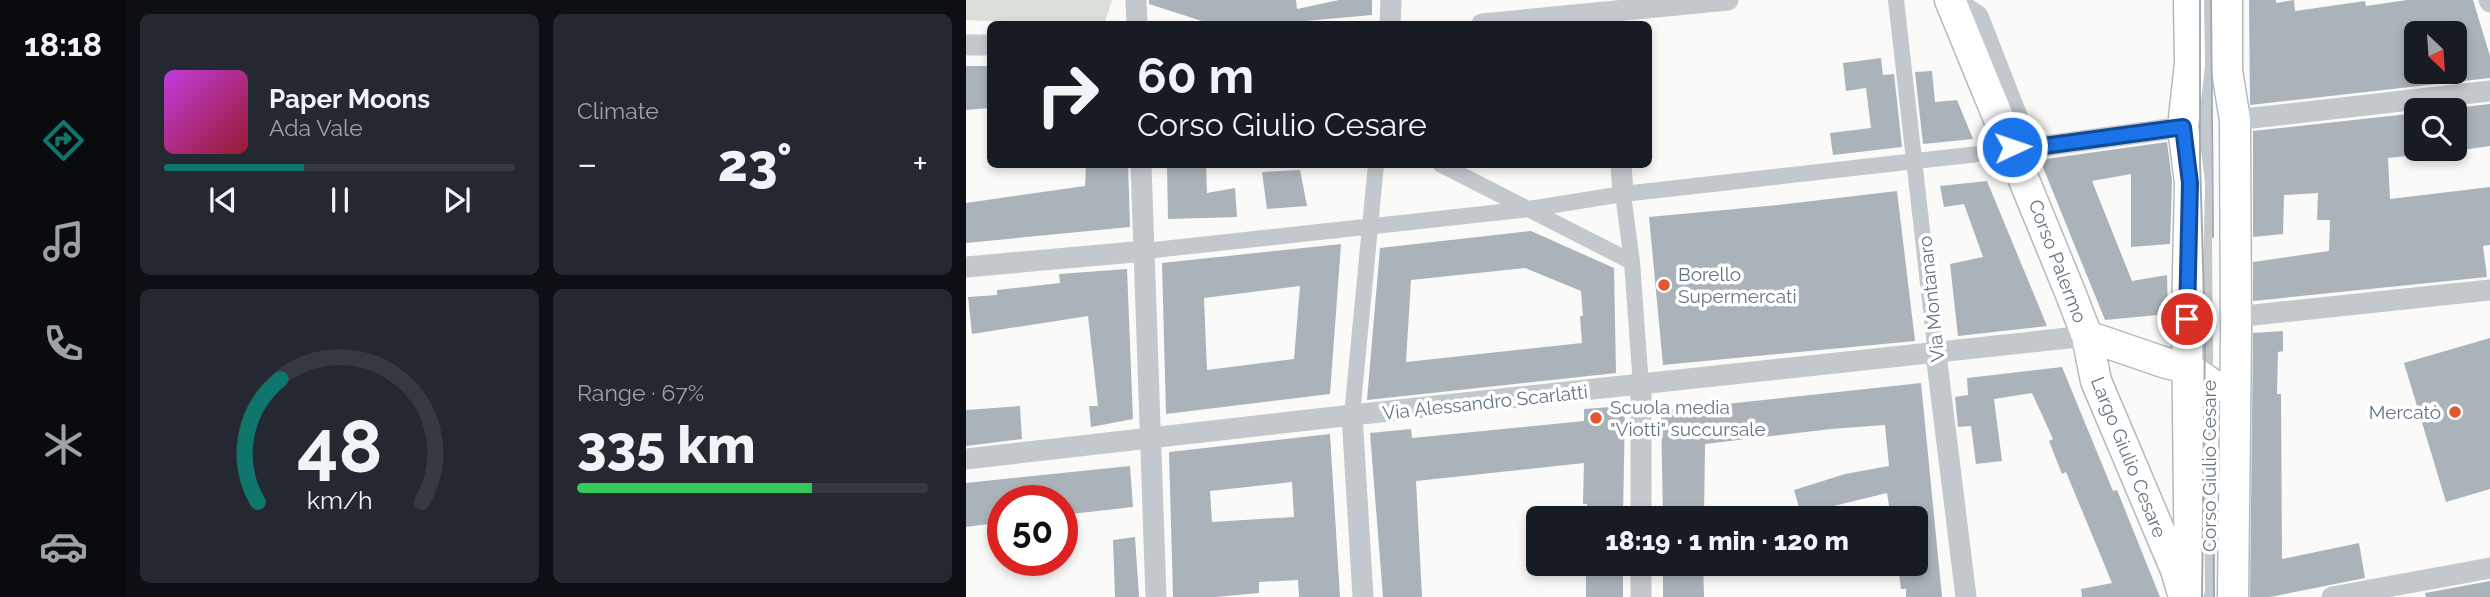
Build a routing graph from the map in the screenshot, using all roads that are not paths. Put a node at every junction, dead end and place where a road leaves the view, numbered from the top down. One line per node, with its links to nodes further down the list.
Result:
1 (1136, 0): 10 (street)
2 (1391, 0): 11 (street)
3 (1728, 0): 9 (street)
4 (1896, 0): 19 (street, Via Montanaro)
5 (1952, 0): 18 (main road, Corso Palermo)
6 (2189, 0): 17 (main road, Corso Giulio Cesare)
7 (2205, 0): 34 (lane, Corso Giulio Cesare)
8 (2227, 0): 16 (main road)
9 (1607, 12): 12 (street)
10 (1138, 21)
11 (1390, 21)
12 (1513, 21)
13 (966, 45): 14 (street)
14 (987, 45)
15 (2490, 92): 16 (street)
16 (2235, 120): 31 (main road)
17 (2183, 127): 18 (street); 34 (main road, Corso Giulio Cesare)
18 (2013, 148): 19 (street); 32 (main road, Corso Palermo)
19 (1916, 160): 24 (street); 33 (street, Via Montanaro)
20 (1140, 168): 27 (street)
21 (1376, 168): 26 (street)
22 (1448, 168): 25 (street)
23 (1621, 168): 24 (street)
24 (1623, 194): 25 (street); 28 (street)
25 (1529, 209): 26 (street); 28 (street)
26 (1370, 225): 27 (street); 36 (street)
27 (1144, 251): 29 (street); 37 (street)
28 (1632, 262): 35 (street)
29 (966, 267)
30 (2490, 290): 31 (street)
31 (2235, 317): 34 (main road, Largo Giulio Cesare)
32 (2087, 336): 33 (street, Via Alessandro Scarlatti); 34 (main road, Largo Giulio Cesare); 42 (main road, Largo Giulio Cesare)
33 (1936, 354): 35 (street, Via Alessandro Scarlatti); 46 (street, Via Montanaro)
34 (2210, 380): 42 (main road, Largo Giulio Cesare); 47 (main road, Largo Giulio Cesare)
35 (1641, 386): 36 (street, Via Alessandro Scarlatti); 39 (street)
36 (1352, 415): 37 (street, Via Alessandro Scarlatti); 44 (street)
37 (1150, 437): 38 (street, Via Alessandro Scarlatti); 43 (street)
38 (966, 459)
39 (1641, 506)
40 (2490, 568): 48 (street)
41 (1641, 576): 45 (street)
42 (2191, 596)
43 (1156, 597)
44 (1363, 597)
45 (1642, 597)
46 (1966, 597)
47 (2233, 597)
48 (2332, 597)

